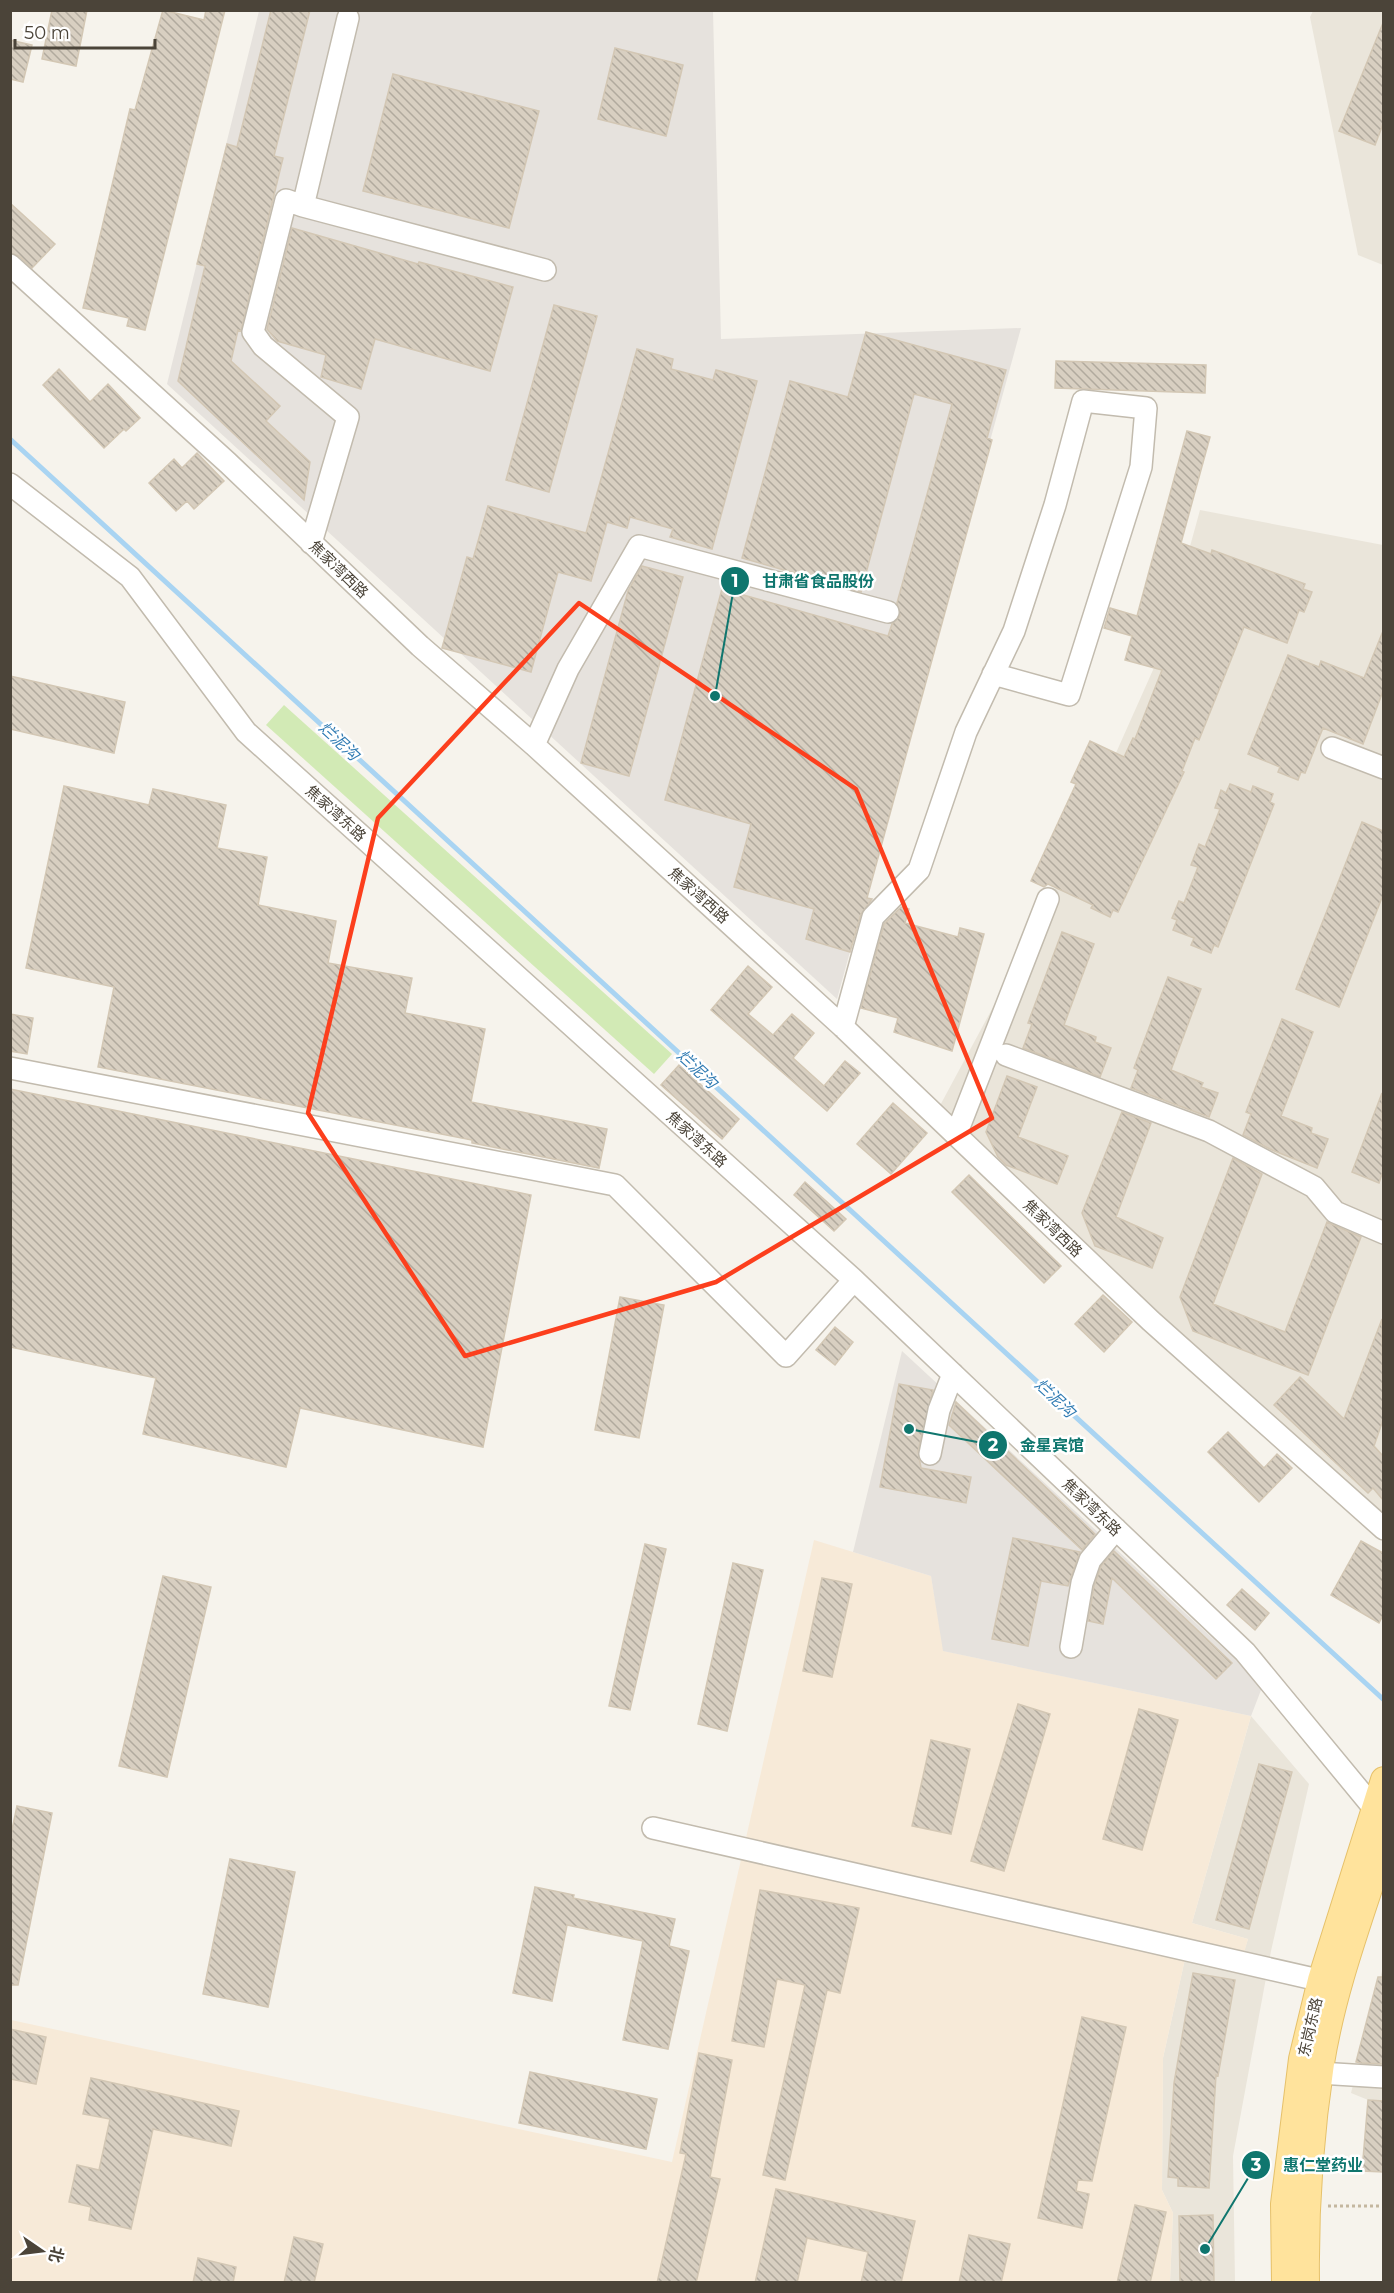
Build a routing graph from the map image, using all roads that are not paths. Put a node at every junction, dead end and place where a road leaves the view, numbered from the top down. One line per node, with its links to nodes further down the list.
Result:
1 (348, 18): 2 (street)
2 (303, 206): 4 (street); 6 (street)
3 (10, 265): 6 (street, 焦家湾西路)
4 (545, 270)
5 (10, 484): 18 (street, 焦家湾东路)
6 (311, 543): 9 (street, 焦家湾西路)
7 (888, 612): 9 (street)
8 (993, 674): 8 (street); 13 (street)
9 (534, 745): 13 (street, 焦家湾西路)
10 (1332, 748): 11 (street)
11 (1383, 768)
12 (1048, 900): 16 (street)
13 (843, 1027): 16 (street, 焦家湾西路)
14 (1006, 1055): 17 (street)
15 (10, 1068): 18 (street)
16 (956, 1135): 21 (street, 焦家湾西路)
17 (1383, 1233)
18 (854, 1280): 19 (street, 焦家湾东路)
19 (953, 1374): 20 (street); 22 (street, 焦家湾东路)
20 (930, 1454)
21 (1383, 1528)
22 (1116, 1529): 23 (street); 25 (street, 焦家湾东路)
23 (1071, 1647)
24 (1383, 1780): 25 (main road, 东岗东路)
25 (1373, 1807): 28 (main road, 东岗东路)
26 (653, 1828): 28 (street)
27 (1383, 1842): 28 (main road, 东岗东路)
28 (1330, 1983): 29 (main road, 东岗东路)
29 (1310, 2073): 30 (street); 31 (main road, 东岗东路); 32 (main road, 东岗东路)
30 (1383, 2077)
31 (1285, 2283)
32 (1306, 2283)

